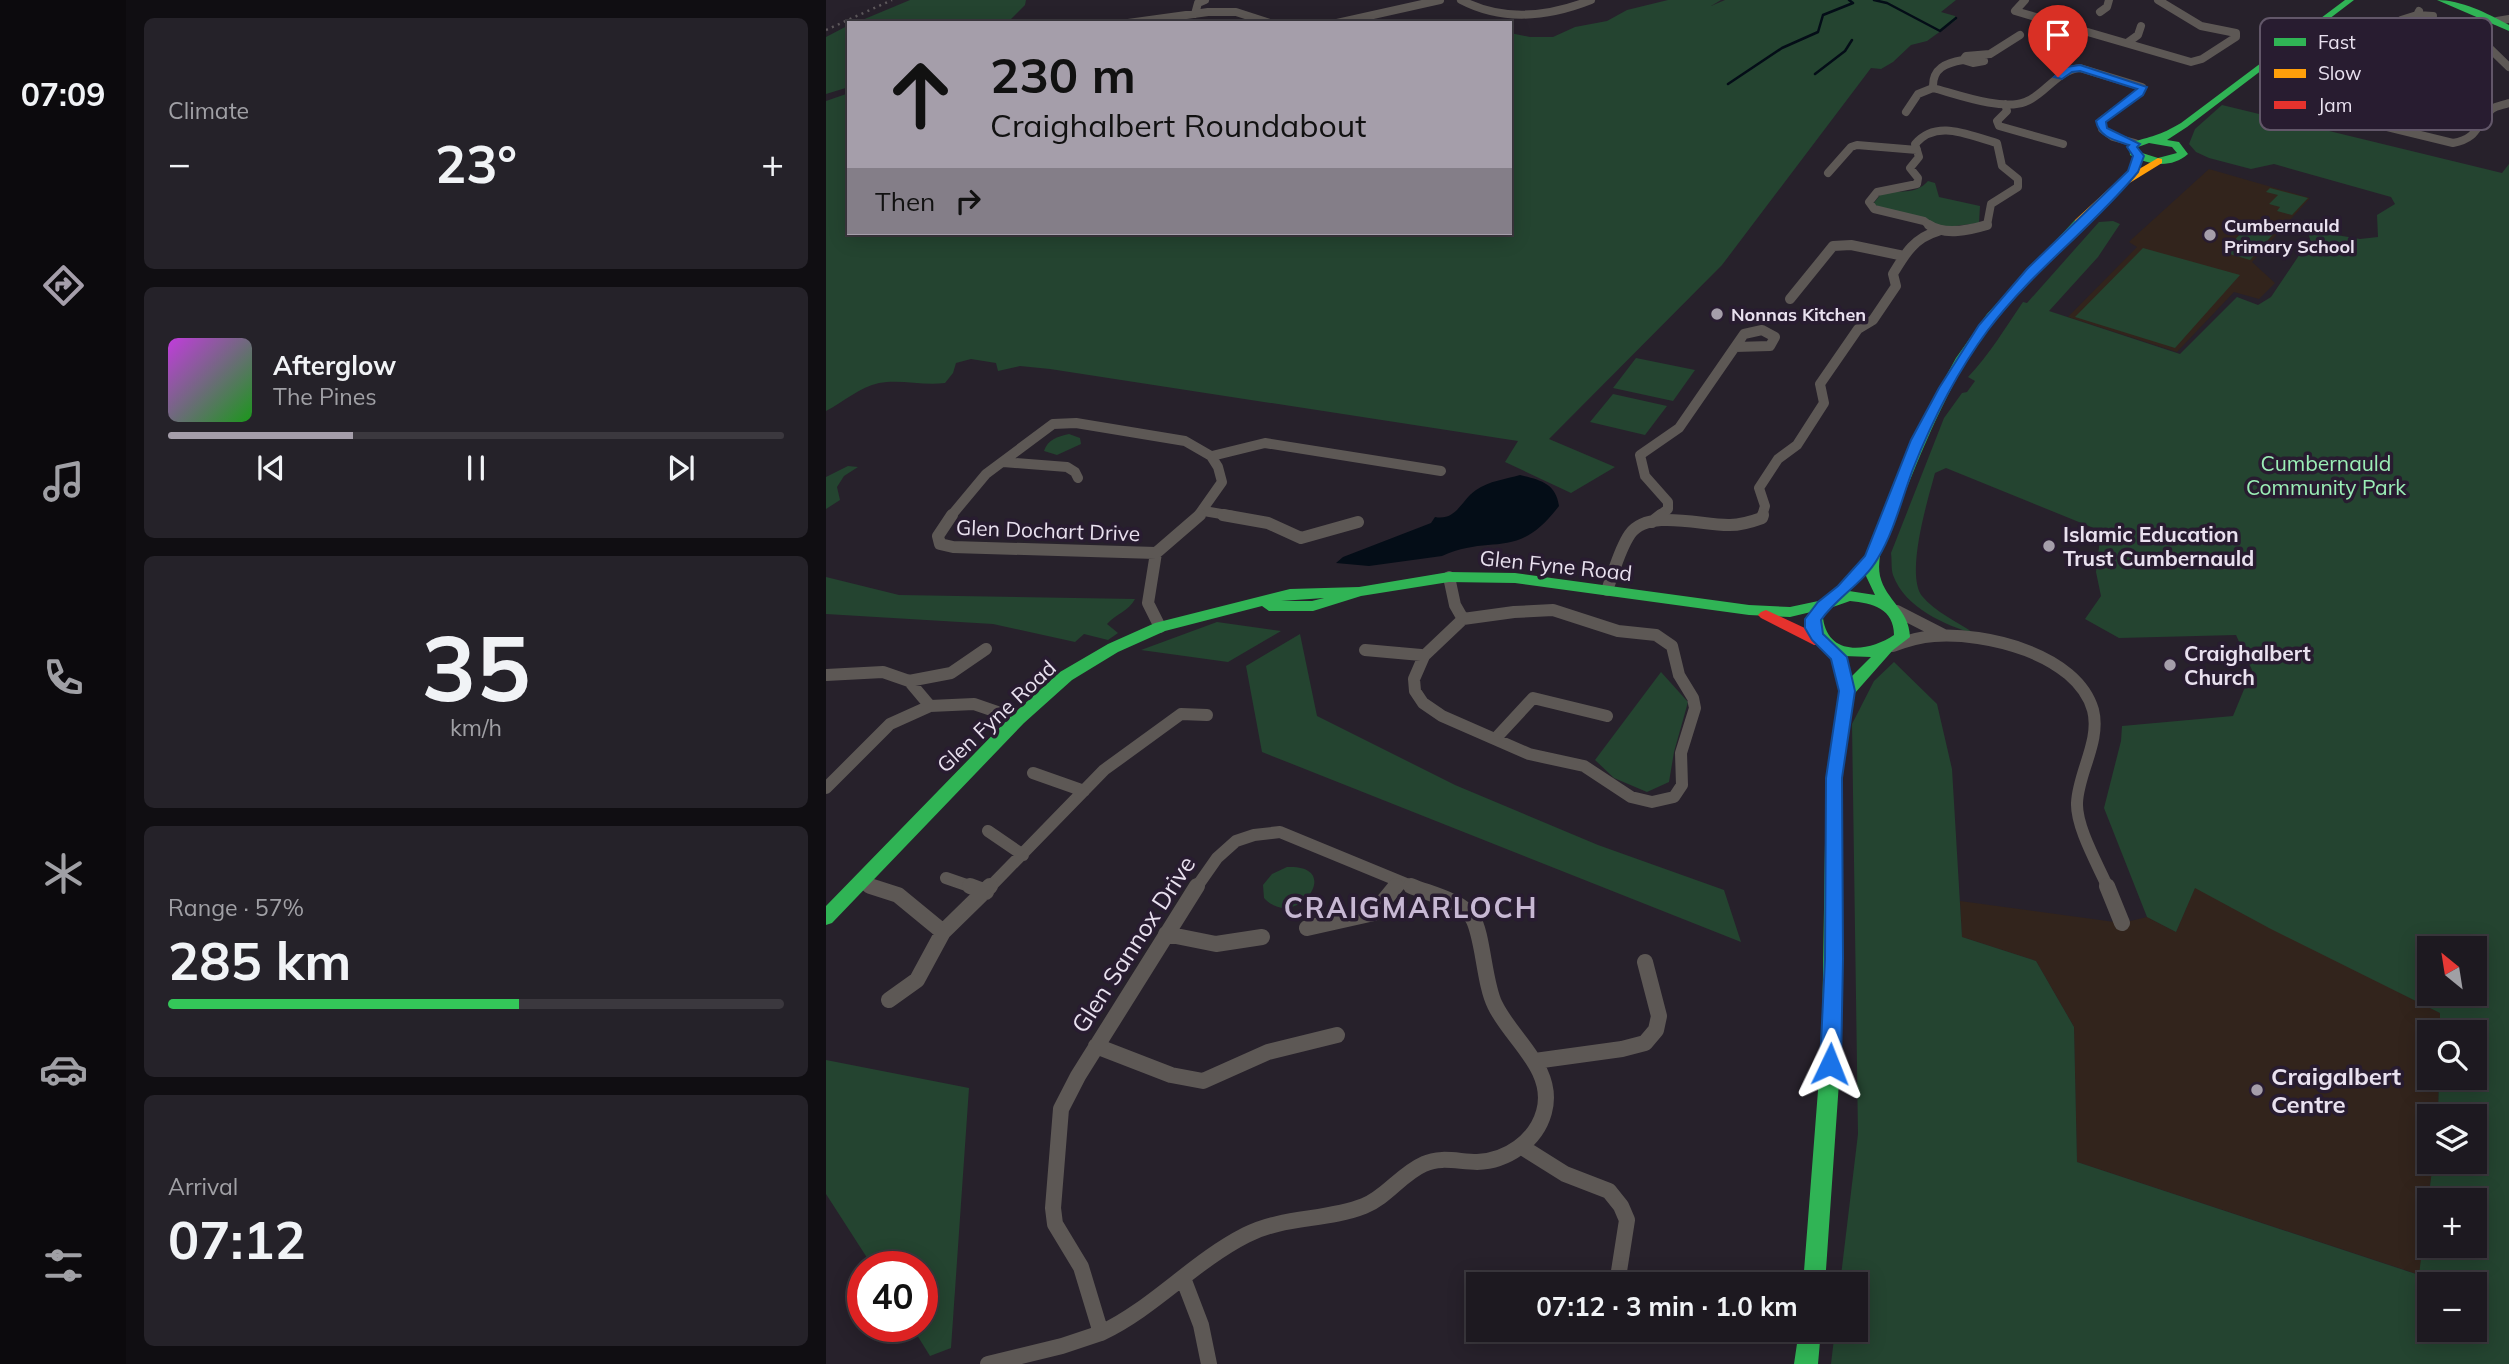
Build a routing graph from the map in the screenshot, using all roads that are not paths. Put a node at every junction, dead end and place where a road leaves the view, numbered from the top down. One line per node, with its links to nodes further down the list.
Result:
1 (1205, 0): 11 (street)
2 (1440, 0): 20 (street)
3 (1461, 0): 4 (street)
4 (1591, 0)
5 (2025, 0): 25 (street)
6 (2109, 0): 10 (street)
7 (2158, 0): 25 (street)
8 (2350, 0): 13 (street)
9 (2441, 0): 15 (street)
10 (2100, 12)
11 (1195, 14): 16 (street); 17 (street)
12 (2433, 16): 14 (street)
13 (2326, 18)
14 (2407, 18)
15 (2491, 18)
16 (1261, 20): 18 (street); 19 (street)
17 (1143, 21)
18 (1257, 21)
19 (1264, 21)
20 (1346, 21)
21 (2141, 26): 25 (street)
22 (2020, 35): 24 (street)
23 (2000, 38): 24 (street)
24 (2011, 41): 29 (street)
25 (2126, 43)
26 (2492, 51): 28 (street)
27 (2260, 67): 36 (street)
28 (2509, 67)
29 (1933, 88): 31 (street); 33 (street)
30 (2509, 103): 32 (street)
31 (2006, 104): 37 (street); 39 (street)
32 (2492, 109)
33 (1906, 112)
34 (2400, 130): 35 (street)
35 (2477, 130)
36 (2167, 142): 39 (street); 40 (street)
37 (2063, 144)
38 (1917, 150): 42 (street); 43 (street); 43 (street)
39 (2137, 150): 40 (street); 41 (street)
40 (2158, 161): 41 (street)
41 (2133, 172): 55 (street)
42 (1828, 173)
43 (1938, 231): 44 (street)
44 (1904, 256): 45 (street); 53 (street)
45 (1790, 299)
46 (1735, 347): 53 (street)
47 (1212, 456): 48 (street, Glen Dochart Drive); 49 (street); 51 (street, Glen Dochart Drive)
48 (1003, 462): 50 (street); 54 (street, Glen Dochart Drive)
49 (1441, 471)
50 (1078, 478)
51 (1204, 511): 52 (street); 54 (street, Glen Dochart Drive)
52 (1358, 522)
53 (1652, 522): 57 (street)
54 (1156, 553): 62 (street, Glen Dochart Drive)
55 (1872, 558): 58 (street); 59 (street)
56 (1449, 577): 57 (street, Glen Fyne Road); 61 (street); 62 (street, Glen Fyne Road)
57 (1607, 590): 60 (street, Glen Fyne Road)
58 (1826, 603): 59 (street); 60 (street, Glen Fyne Road); 64 (street)
59 (1892, 607): 63 (street); 65 (street)
60 (1749, 610): 64 (street, Glen Fyne Road)
61 (1463, 619): 68 (street); 76 (street)
62 (1160, 626): 75 (street, Glen Fyne Road)
63 (1945, 635): 65 (street); 87 (street)
64 (1828, 646): 65 (street); 71 (street)
65 (1891, 647): 71 (street)
66 (986, 649): 70 (street)
67 (1365, 650): 68 (street)
68 (1421, 655): 76 (street)
69 (826, 675): 70 (street)
70 (909, 681): 72 (street)
71 (1847, 691): 99 (street)
72 (930, 706): 75 (street); 78 (street)
73 (1206, 715): 79 (street)
74 (1607, 716): 76 (street)
75 (1018, 719): 84 (street, Glen Fyne Road)
76 (1496, 738)
77 (1033, 773): 79 (street)
78 (826, 788)
79 (1084, 792): 81 (street)
80 (988, 831): 81 (street)
81 (1023, 855): 85 (street)
82 (946, 878): 85 (street)
83 (1400, 882): 88 (street); 90 (street, Glen Sannox Drive); 96 (street, Glen Sannox Drive)
84 (859, 883): 86 (street, Glen Fyne Road); 89 (street)
85 (986, 892): 89 (street)
86 (826, 918)
87 (2122, 923)
88 (1307, 928)
89 (943, 932): 93 (street)
90 (1166, 934): 91 (street); 95 (street, Glen Sannox Drive)
91 (1262, 937)
92 (1646, 962): 96 (street)
93 (889, 1000)
94 (1337, 1035): 95 (street)
95 (1096, 1046): 101 (street, Glen Sannox Drive)
96 (1535, 1060): 97 (street, Glen Sannox Drive)
97 (1522, 1147): 98 (street); 100 (street)
98 (1619, 1272)
99 (1815, 1272)
100 (1183, 1278): 101 (street); 104 (street)
101 (1101, 1334): 103 (street)
102 (1809, 1342): 105 (street)
103 (988, 1364)
104 (1209, 1364)
105 (1806, 1364)

